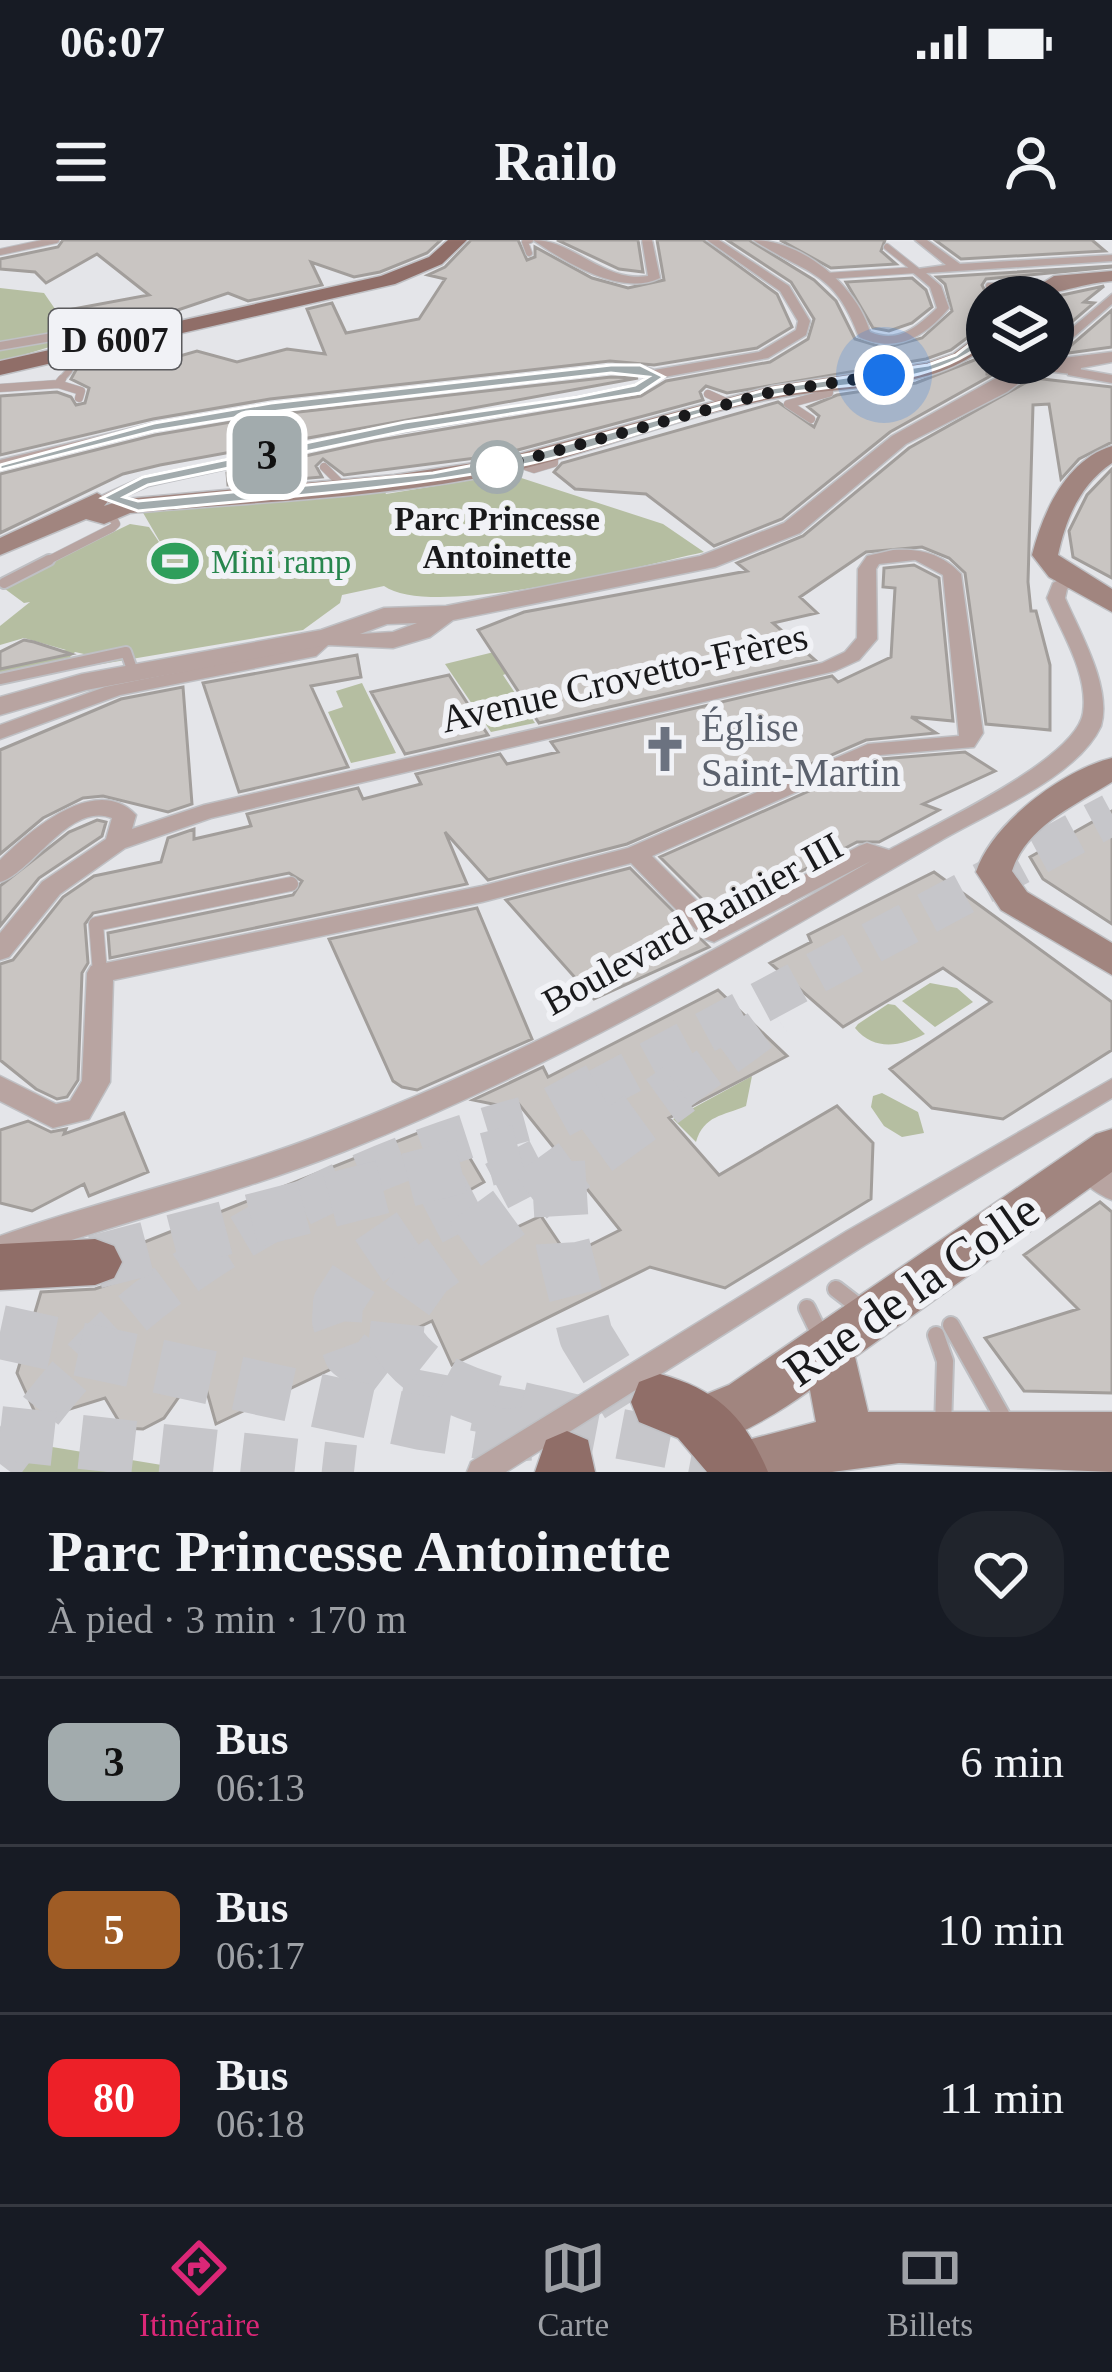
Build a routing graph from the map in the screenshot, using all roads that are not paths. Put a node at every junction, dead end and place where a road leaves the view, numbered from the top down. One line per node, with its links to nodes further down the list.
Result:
1 (56, 240): 9 (lane)
2 (534, 240): 3 (street); 10 (lane)
3 (647, 240)
4 (712, 240): 27 (street)
5 (758, 240): 14 (street)
6 (920, 240): 12 (street)
7 (452, 242): 18 (main road, D 6007)
8 (887, 247): 13 (lane)
9 (0, 252)
10 (529, 253)
11 (1112, 258): 12 (street)
12 (958, 268): 13 (street)
13 (916, 270): 14 (lane); 14 (street)
14 (826, 276)
15 (1112, 276): 16 (main road)
16 (1074, 284)
17 (1112, 298): 20 (street)
18 (177, 330): 19 (street); 24 (main road, D 6007)
19 (0, 346)
20 (1074, 346)
21 (966, 353): 29 (main road)
22 (1112, 357): 23 (street)
23 (1074, 363)
24 (0, 368)
25 (69, 370): 30 (lane)
26 (1074, 370): 28 (street)
27 (655, 374): 37 (street); 41 (street)
28 (1112, 379)
29 (830, 382): 34 (lane); 40 (main road)
30 (58, 384): 32 (lane); 33 (lane)
31 (1011, 384): 46 (street)
32 (0, 388)
33 (79, 398)
34 (811, 419)
35 (0, 448): 37 (street)
36 (1112, 453): 43 (main road, Boulevard Rainier III)
37 (25, 460): 38 (street)
38 (0, 465)
39 (324, 467): 40 (lane)
40 (344, 487): 41 (main road)
41 (107, 507): 42 (main road); 44 (lane)
42 (0, 547)
43 (1070, 579): 45 (main road); 54 (street, Boulevard Rainier III)
44 (4, 583)
45 (1112, 604)
46 (327, 637): 47 (street); 50 (street)
47 (130, 664): 48 (lane); 49 (street)
48 (0, 679)
49 (0, 706)
50 (0, 734)
51 (1112, 768): 58 (main road)
52 (117, 842): 53 (street, Avenue Crovetto-Frères); 55 (street); 57 (street)
53 (636, 854): 54 (street); 59 (street)
54 (891, 860): 63 (street, Boulevard Rainier III)
55 (0, 874)
56 (291, 884): 59 (lane)
57 (0, 951)
58 (1107, 961)
59 (100, 973): 60 (street)
60 (0, 1087)
61 (1112, 1087): 73 (street)
62 (1104, 1166): 66 (main road, Rue de la Colle)
63 (0, 1250)
64 (0, 1267): 65 (main road)
65 (0, 1289)
66 (817, 1329): 70 (main road, Rue de la Colle); 71 (main road)
67 (943, 1434): 68 (main road); 68 (lane); 71 (main road)
68 (1013, 1437): 69 (main road); 72 (main road)
69 (1112, 1439)
70 (710, 1441): 71 (main road)
71 (848, 1441)
72 (1112, 1470)
73 (481, 1472)

